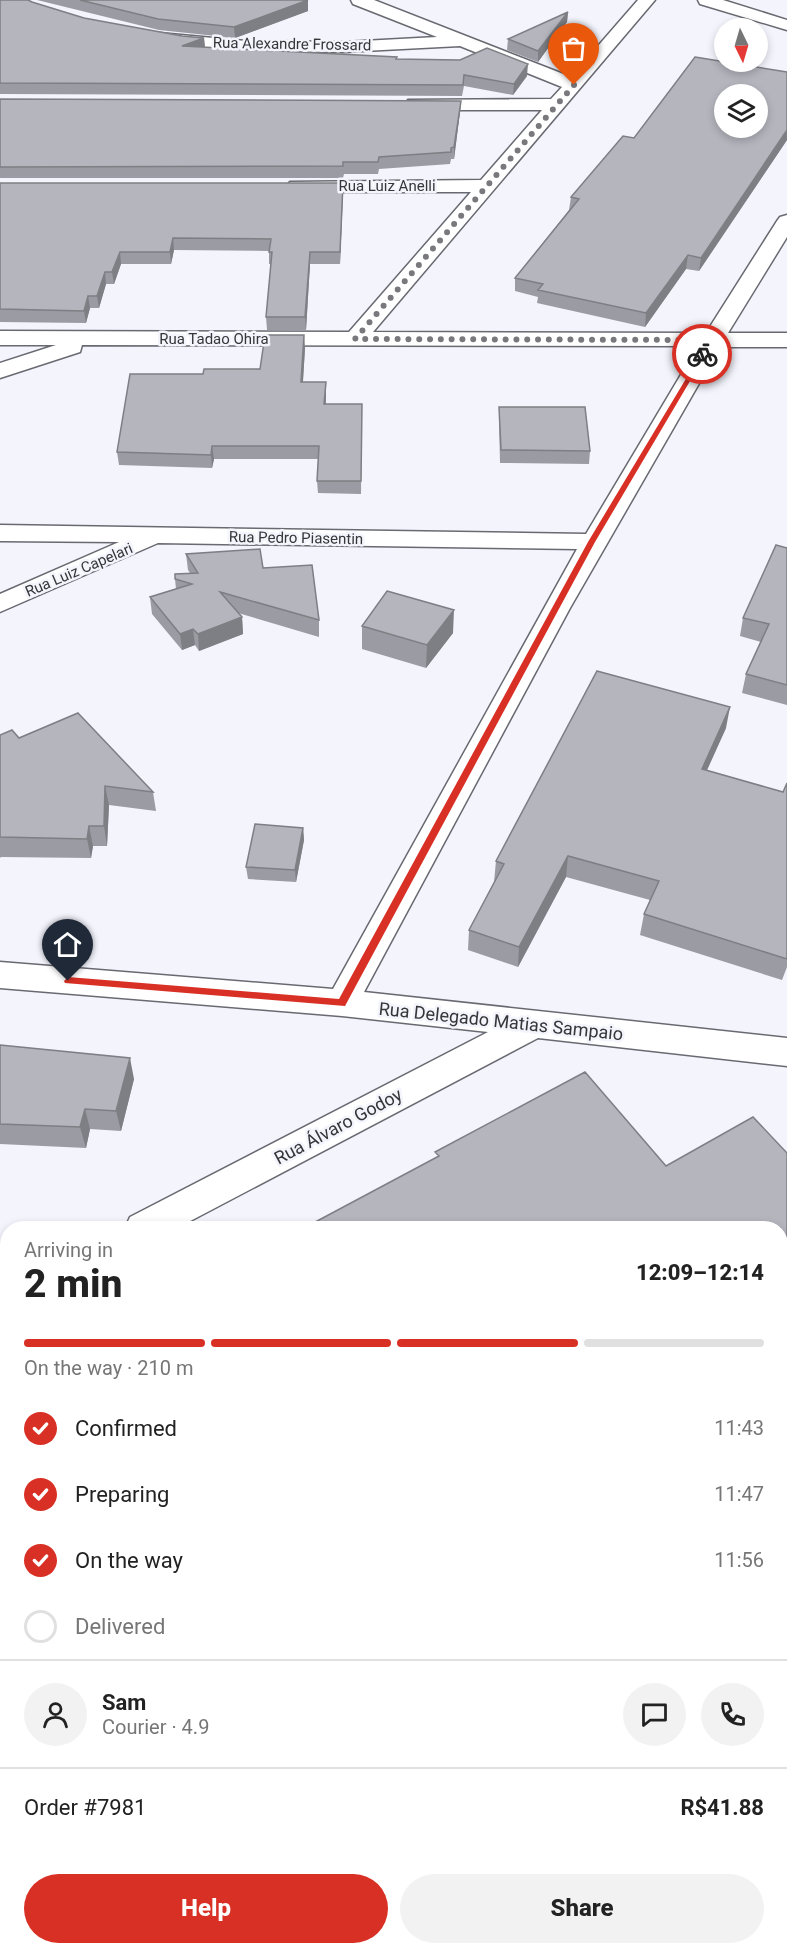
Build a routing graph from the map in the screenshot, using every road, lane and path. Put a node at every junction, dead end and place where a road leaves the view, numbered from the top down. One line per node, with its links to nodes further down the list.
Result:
1 (359, 0): 6 (street)
2 (647, 0): 7 (street)
3 (706, 0): 4 (street)
4 (787, 25)
5 (142, 36): 6 (street, Rua Alexandre Frossard)
6 (460, 41): 7 (street)
7 (574, 85): 9 (street)
8 (391, 104): 9 (street)
9 (557, 105): 11 (street)
10 (273, 186): 11 (street, Rua Luiz Anelli)
11 (487, 186): 15 (street)
12 (787, 221): 16 (street)
13 (0, 338): 14 (street, Rua Tadao Ohira)
14 (95, 338): 15 (street, Rua Tadao Ohira); 18 (street)
15 (355, 339): 16 (street, Rua Tadao Ohira)
16 (710, 340): 17 (street, Rua Tadao Ohira); 21 (street)
17 (787, 340)
18 (0, 371)
19 (0, 533): 20 (street, Rua Pedro Piasentin)
20 (158, 536): 21 (street, Rua Pedro Piasentin); 22 (street, Rua Luiz Capelari)
21 (592, 542): 24 (street)
22 (0, 604)
23 (0, 975): 24 (street, Rua Delegado Matias Sampaio)
24 (342, 1003): 25 (street, Rua Delegado Matias Sampaio)
25 (534, 1024): 26 (street, Rua Delegado Matias Sampaio); 27 (street, Rua Álvaro Godoy)
26 (787, 1052)
27 (156, 1221)

